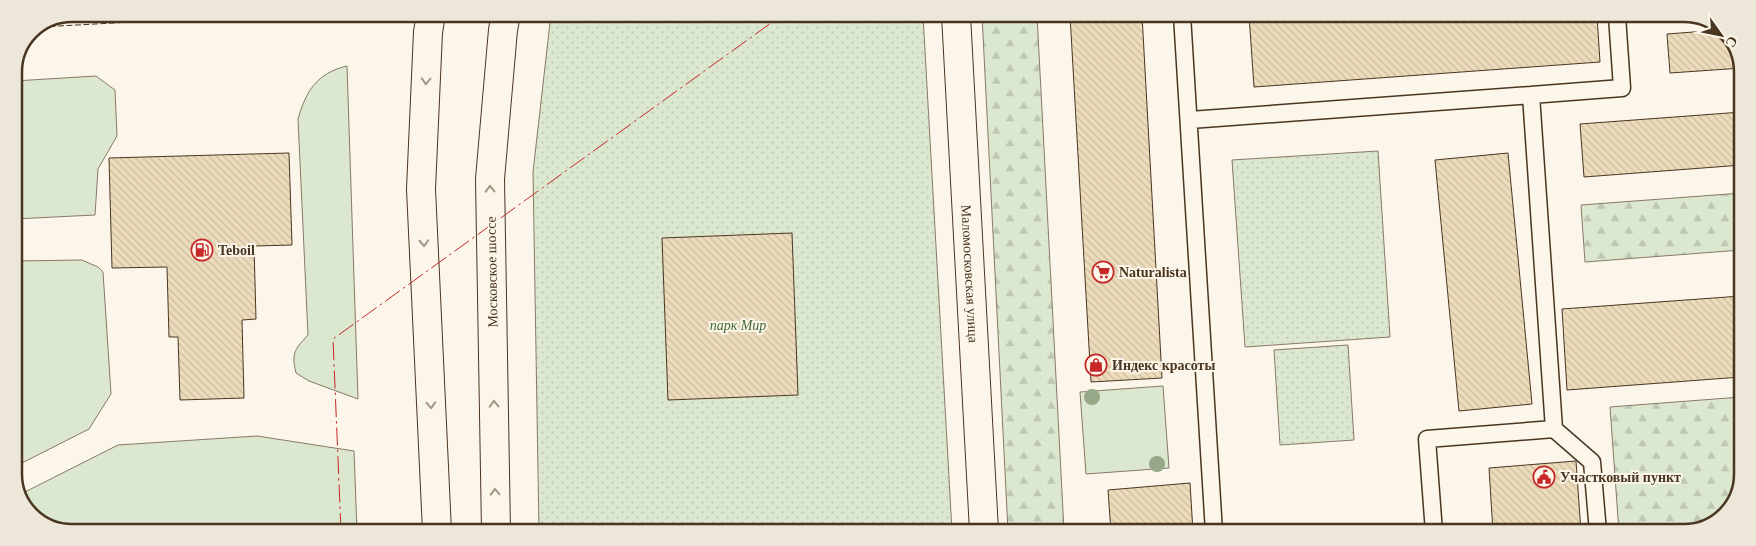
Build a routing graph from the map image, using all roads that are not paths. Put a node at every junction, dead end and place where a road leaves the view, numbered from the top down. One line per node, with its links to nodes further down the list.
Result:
1 (430, 22): 9 (main road, one-way to 9)
2 (504, 22): 10 (main road, Московское шоссе, one-way to 2)
3 (956, 22): 11 (main road, Маломосковская улица)
4 (1183, 22): 7 (lane)
5 (1617, 22): 6 (lane)
6 (1532, 95): 7 (lane); 8 (lane)
7 (1190, 120): 12 (lane)
8 (1554, 429): 13 (lane); 14 (lane)
9 (437, 524)
10 (496, 524)
11 (984, 524)
12 (1214, 524)
13 (1433, 524)
14 (1597, 524)

